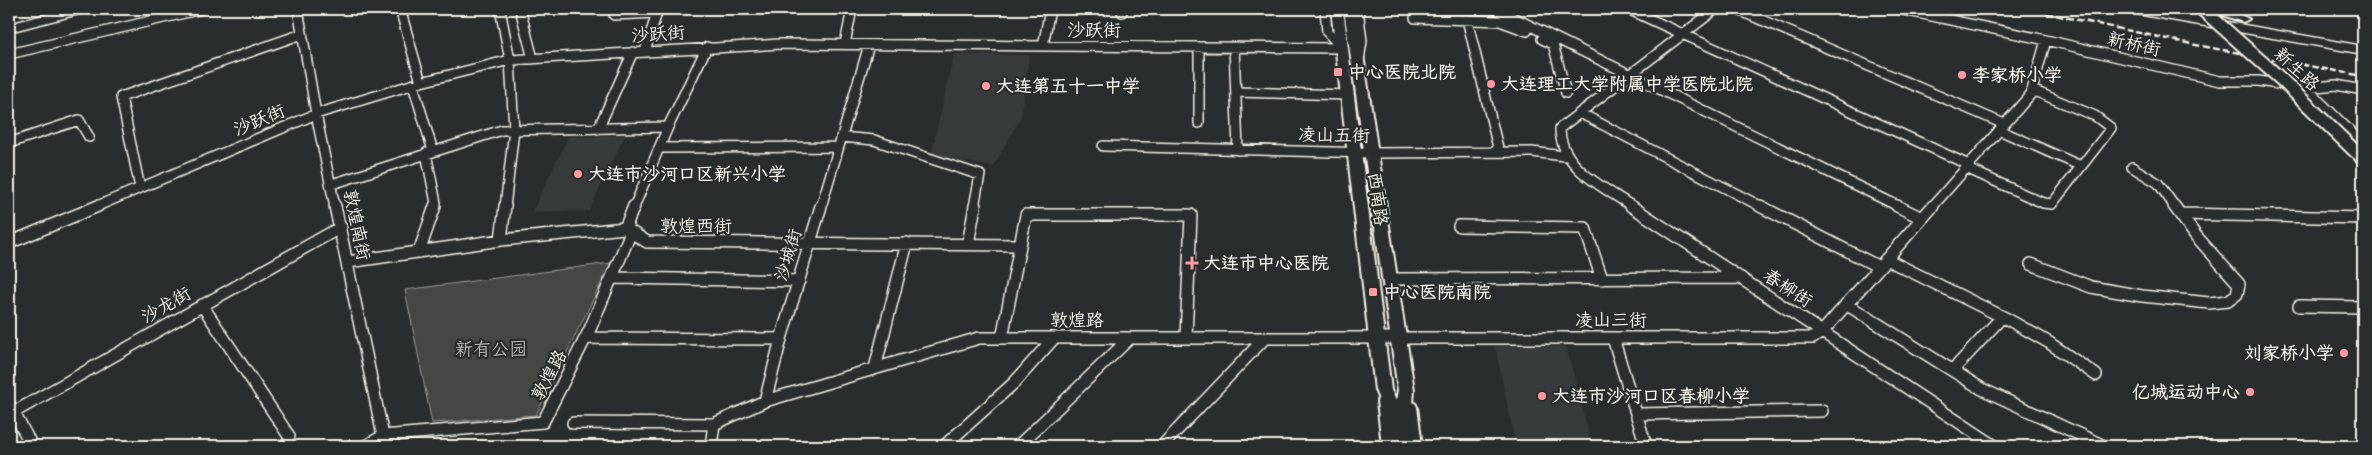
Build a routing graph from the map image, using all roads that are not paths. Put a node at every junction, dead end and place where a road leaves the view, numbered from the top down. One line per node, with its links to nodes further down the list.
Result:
1 (51, 9): 24 (highway)
2 (82, 9): 25 (highway)
3 (202, 9): 40 (street)
4 (298, 9): 26 (street, 敦煌南街)
5 (400, 9): 45 (street)
6 (500, 9): 42 (street)
7 (520, 9): 41 (street)
8 (852, 9): 30 (street)
9 (1050, 9): 32 (street)
10 (1325, 9): 36 (street)
11 (1337, 9): 36 (main road, 西南路)
12 (1350, 9): 43 (main road, 西南路)
13 (1358, 9): 43 (street)
14 (1496, 9): 44 (street)
15 (1628, 9): 27 (street)
16 (1716, 9): 27 (street)
17 (1736, 9): 57 (street)
18 (1898, 9): 28 (street, 新桥街)
19 (2131, 9): 20 (highway)
20 (2202, 12): 29 (highway); 37 (highway); 69 (main road, 新生路, bridge)
21 (614, 15): 38 (street)
22 (1415, 18): 23 (street)
23 (1467, 19): 51 (street); 68 (street)
24 (9, 20)
25 (9, 28)
26 (302, 34): 54 (street, 敦煌南街); 77 (street)
27 (1683, 34): 44 (street); 72 (street)
28 (2046, 40): 46 (street, 新桥街); 48 (street)
29 (2363, 40)
30 (845, 44): 31 (street, 沙跃街); 33 (street, 沙跃街)
31 (869, 45): 32 (street, 沙跃街); 61 (street, 沙城街)
32 (1043, 46): 34 (street, 沙跃街)
33 (707, 47): 38 (street, 沙跃街); 56 (street, 敦煌路)
34 (1200, 47): 35 (street, 沙跃街); 55 (street)
35 (1234, 47): 36 (street, 沙跃街); 50 (street)
36 (1342, 48): 52 (main road, 西南路)
37 (2363, 50)
38 (645, 51): 39 (street, 沙跃街)
39 (633, 52): 41 (street, 沙跃街); 58 (street)
40 (9, 54)
41 (533, 59): 42 (street, 沙跃街)
42 (510, 60): 45 (street, 沙跃街); 59 (street)
43 (1358, 64): 70 (main road, 西南路)
44 (1630, 75): 53 (street); 79 (street)
45 (417, 84): 54 (street, 沙跃街); 66 (street)
46 (2280, 84): 47 (street, 新桥街); 75 (street)
47 (2306, 88): 49 (street, 新桥街); 69 (street)
48 (2032, 90): 57 (street); 73 (street)
49 (2363, 90)
50 (1236, 92): 52 (street); 65 (street)
51 (1566, 93)
52 (1348, 95): 67 (main road, 西南路)
53 (1580, 113): 71 (street); 92 (street)
54 (316, 114): 76 (street, 敦煌南街); 77 (street, 沙跃街)
55 (1199, 123)
56 (668, 127): 58 (street); 64 (street, 敦煌路)
57 (2002, 127): 72 (street); 73 (street)
58 (598, 129): 59 (street)
59 (514, 130): 66 (street); 84 (street)
60 (90, 137): 62 (street)
61 (840, 142): 64 (street); 85 (street, 沙城街); 88 (street)
62 (9, 143)
63 (1103, 146): 65 (street, 凌山五街)
64 (659, 148): 83 (street, 敦煌路)
65 (1238, 150): 67 (street, 凌山五街)
66 (430, 152): 76 (street); 90 (street)
67 (1355, 152): 70 (street, 凌山五街); 105 (main road, 西南路)
68 (1499, 152): 70 (street, 凌山五街); 71 (street, 凌山五街)
69 (2361, 152)
70 (1371, 153): 97 (main road, 西南路)
71 (1564, 156): 96 (street, 春柳街)
72 (1967, 166): 73 (street); 79 (street)
73 (2081, 166)
74 (2132, 167): 78 (street)
75 (2363, 167)
76 (332, 184): 82 (street, 敦煌南街)
77 (140, 188): 86 (street, 沙跃街)
78 (2180, 214): 80 (street); 93 (street)
79 (1922, 218): 92 (street)
80 (2363, 218)
81 (1459, 226): 95 (street)
82 (341, 227): 91 (street, 敦煌南街); 100 (street, 沙龙街)
83 (628, 230): 84 (street, 敦煌西街); 85 (street, 敦煌西街); 94 (street, 敦煌路)
84 (501, 240): 90 (street, 敦煌西街)
85 (810, 242): 87 (street, 敦煌西街); 98 (street, 沙城街)
86 (9, 243)
87 (907, 243): 88 (street, 敦煌西街); 115 (street)
88 (968, 244): 89 (street, 敦煌西街)
89 (1020, 245): 108 (street); 111 (street)
90 (419, 252): 91 (street, 敦煌西街)
91 (348, 262): 125 (street, 敦煌南街)
92 (1882, 263): 99 (street); 103 (street)
93 (2031, 264)
94 (615, 278): 98 (street); 107 (street, 敦煌路)
95 (1602, 278): 96 (street); 97 (street)
96 (1741, 278): 104 (street, 春柳街)
97 (1390, 279): 106 (main road, 西南路)
98 (799, 280): 114 (street, 沙城街)
99 (1846, 304): 104 (street); 116 (street)
100 (202, 305): 119 (street, 沙龙街); 124 (street)
101 (2298, 306): 102 (street)
102 (2363, 307)
103 (2002, 317): 116 (street); 117 (street)
104 (1822, 332): 113 (street, 凌山三街); 134 (street, 春柳街)
105 (1377, 337): 106 (street, 敦煌路); 112 (street, 敦煌路); 126 (main road, 西南路)
106 (1398, 337): 113 (street, 凌山三街); 126 (main road, 西南路)
107 (588, 338): 114 (street); 125 (street, 敦煌路)
108 (1002, 338): 109 (street, 敦煌路); 115 (street, 敦煌路)
109 (1054, 338): 110 (street, 敦煌路); 130 (street)
110 (1130, 338): 111 (street, 敦煌路); 131 (street)
111 (1186, 338): 112 (street, 敦煌路)
112 (1265, 338): 132 (street)
113 (1613, 338): 121 (street)
114 (781, 339): 118 (street, 沙城街)
115 (876, 368): 118 (street, 敦煌路)
116 (1953, 370): 135 (street)
117 (2096, 375)
118 (765, 401): 123 (street)
119 (10, 410): 127 (street)
120 (1822, 411): 121 (street)
121 (1636, 414): 133 (street)
122 (573, 423): 123 (street)
123 (714, 424): 129 (street)
124 (289, 436)
125 (386, 441): 128 (street, 敦煌路)
126 (1403, 443)
127 (32, 446)
128 (365, 446)
129 (711, 446)
130 (944, 446)
131 (1018, 446)
132 (1162, 446)
133 (1646, 446)
134 (1995, 446)
135 (2104, 446)

